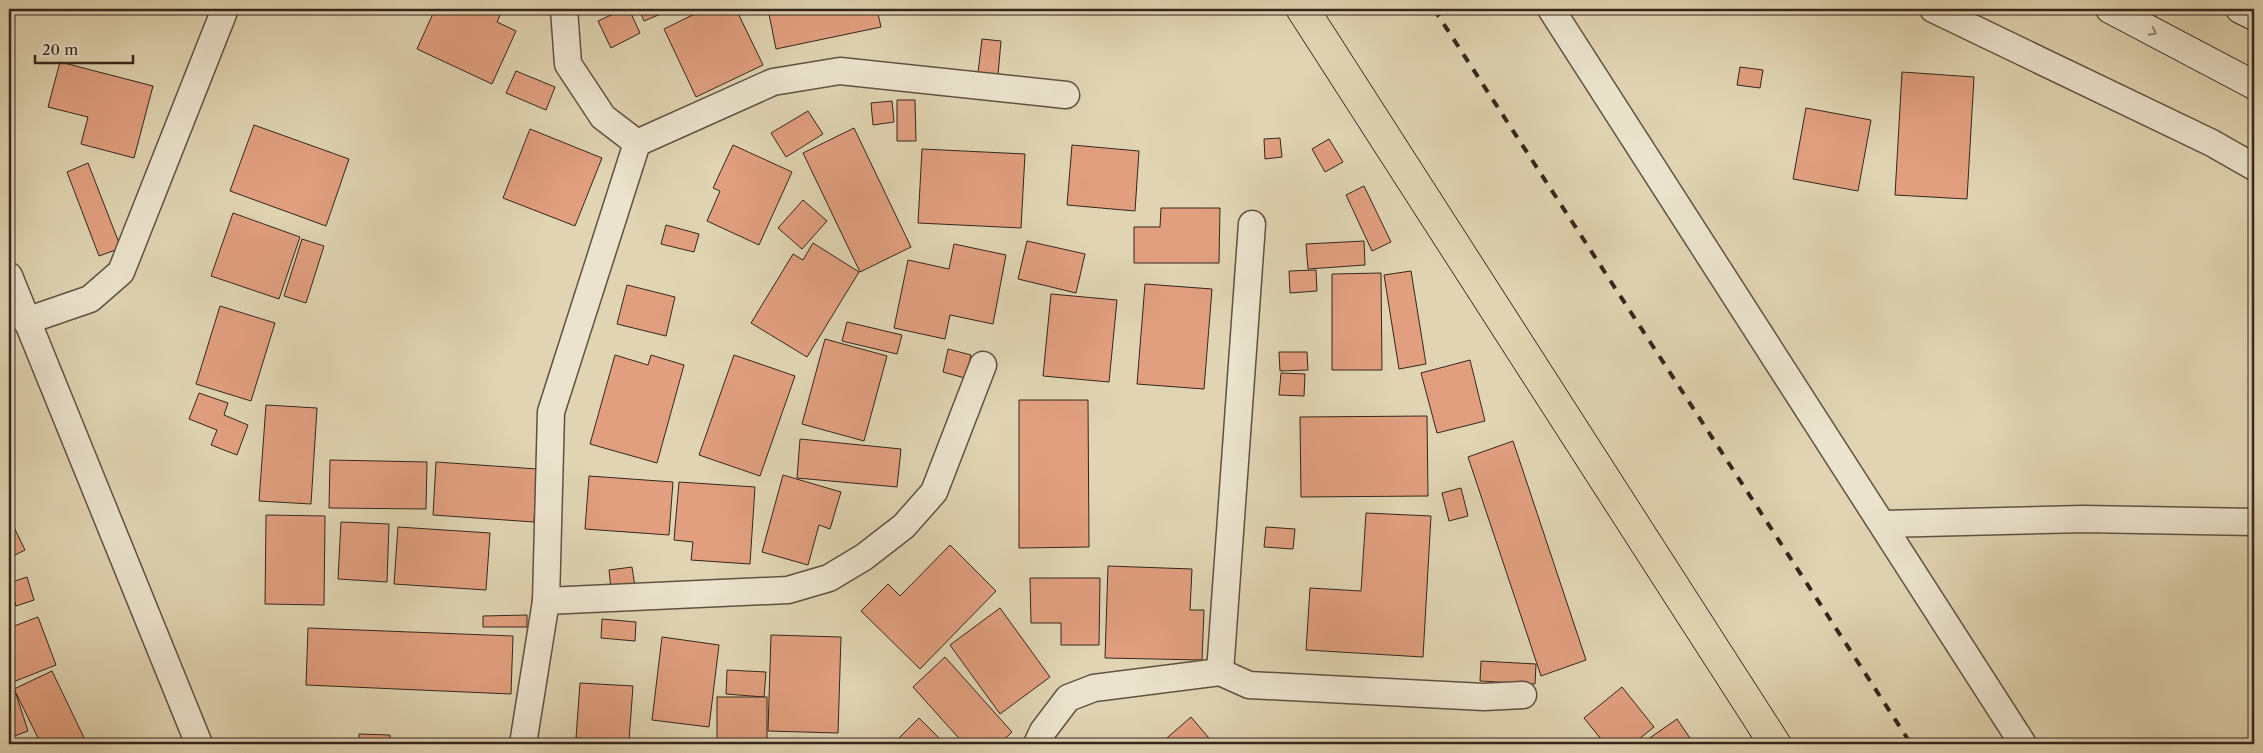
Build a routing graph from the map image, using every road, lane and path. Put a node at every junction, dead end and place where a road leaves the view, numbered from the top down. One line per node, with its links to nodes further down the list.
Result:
1 (225, 9): 14 (street)
2 (564, 9): 10 (street)
3 (1551, 9): 17 (street)
4 (1933, 9): 11 (street)
5 (2110, 9): 8 (main road, one-way to 8)
6 (2240, 9): 7 (main road)
7 (2254, 16)
8 (2254, 85)
9 (1066, 95): 10 (street)
10 (637, 143): 18 (street)
11 (2254, 167)
12 (1252, 224): 19 (street)
13 (9, 276): 14 (street)
14 (26, 321): 21 (street)
15 (983, 365): 18 (street)
16 (2254, 522): 17 (street)
17 (1883, 524): 24 (street)
18 (546, 601): 22 (street)
19 (1220, 672): 20 (street); 23 (street)
20 (1523, 695)
21 (199, 744)
22 (523, 744)
23 (1038, 744)
24 (2023, 744)

